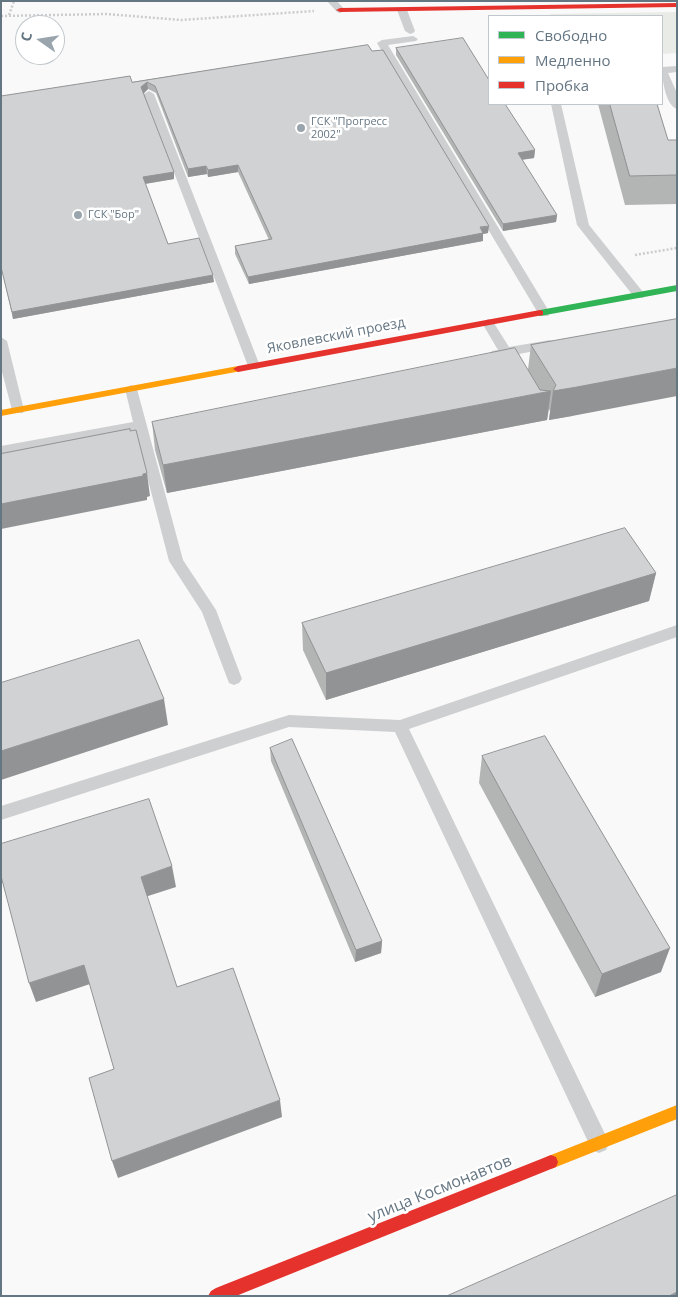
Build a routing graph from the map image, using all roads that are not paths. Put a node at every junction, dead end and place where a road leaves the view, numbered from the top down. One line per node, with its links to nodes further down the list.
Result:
1 (576, 4): 2 (street); 4 (street)
2 (677, 4)
3 (336, 6): 4 (street)
4 (402, 10): 13 (lane)
5 (677, 69): 6 (lane)
6 (663, 71)
7 (663, 73): 10 (lane)
8 (149, 94): 19 (lane)
9 (556, 105): 12 (lane)
10 (677, 106)
11 (677, 288): 12 (street, Яковлевский проезд)
12 (639, 295): 13 (street, Яковлевский проезд)
13 (544, 313): 14 (street, Яковлевский проезд)
14 (488, 323): 17 (lane); 19 (street, Яковлевский проезд)
15 (1, 341): 22 (lane)
16 (561, 342): 17 (lane)
17 (506, 352): 18 (lane); 20 (lane)
18 (484, 356)
19 (254, 366): 21 (street, Яковлевский проезд)
20 (515, 368)
21 (131, 389): 22 (street, Яковлевский проезд); 24 (lane)
22 (18, 410): 23 (street, Яковлевский проезд)
23 (1, 413)
24 (140, 425): 25 (lane); 27 (lane)
25 (1, 452)
26 (677, 630): 28 (lane)
27 (234, 680)
28 (400, 726): 29 (lane); 31 (lane)
29 (1, 813)
30 (677, 1112): 31 (street, улица Космонавтов)
31 (598, 1143): 32 (street, улица Космонавтов)
32 (218, 1295)

